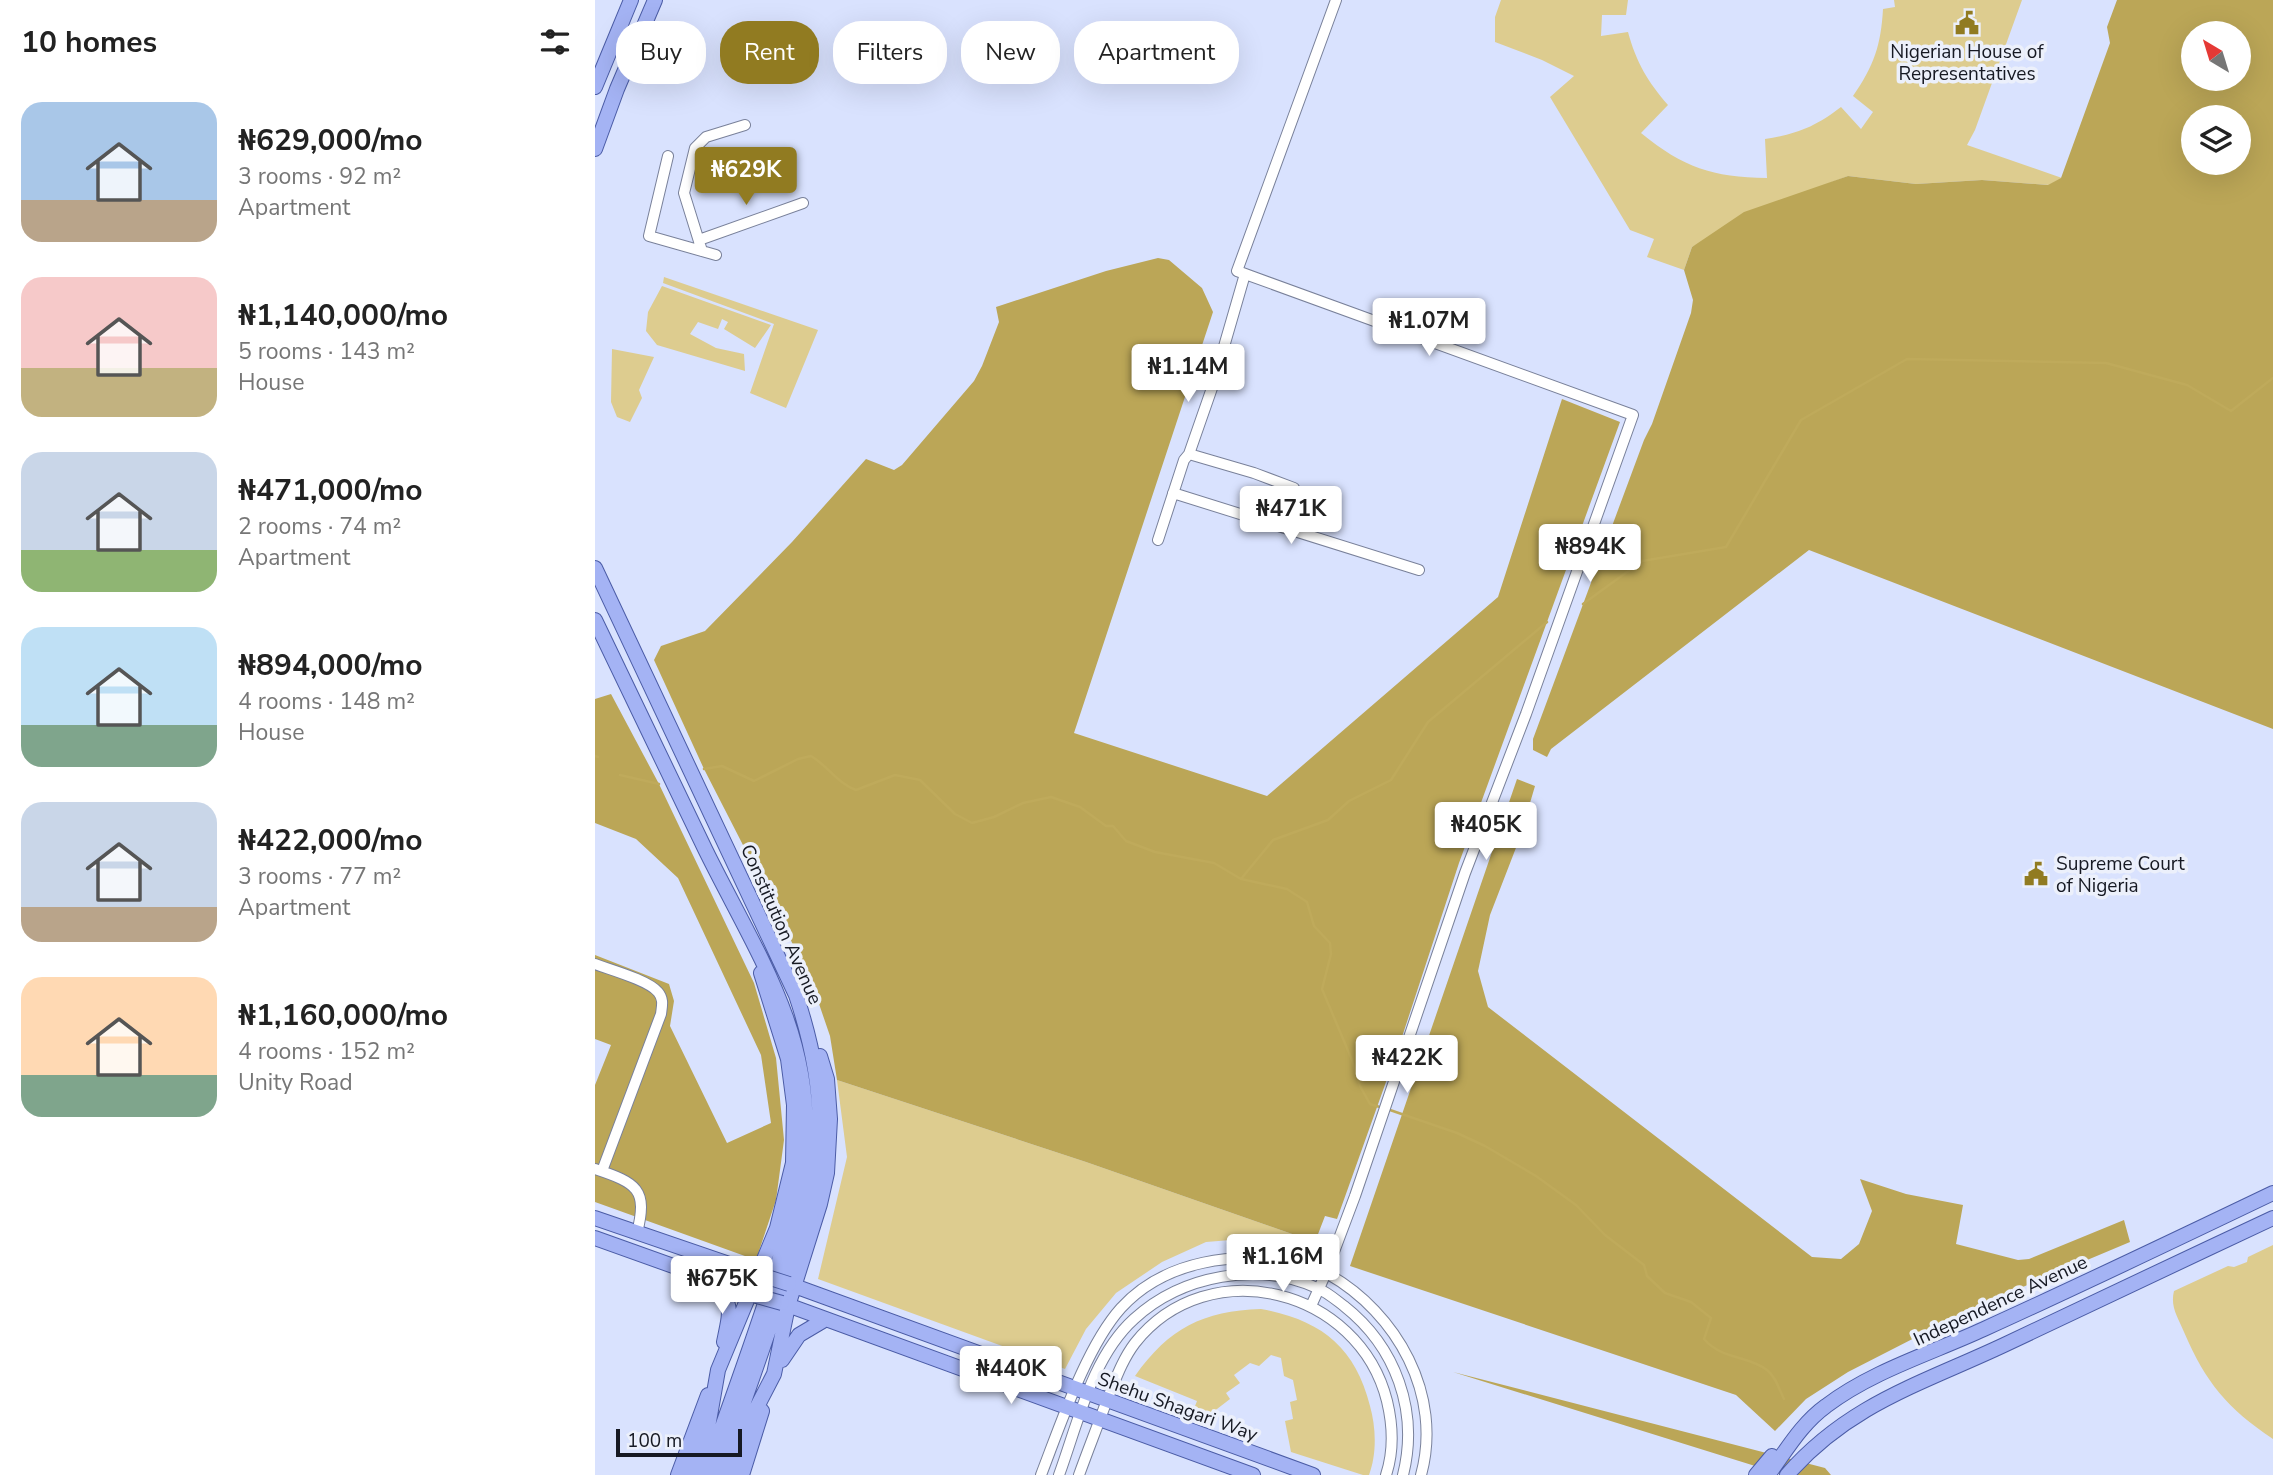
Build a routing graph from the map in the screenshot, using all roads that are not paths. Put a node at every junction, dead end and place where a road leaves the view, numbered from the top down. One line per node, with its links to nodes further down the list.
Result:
1 (631, 0): 4 (main road)
2 (655, 0): 6 (main road)
3 (1336, 0): 11 (street)
4 (595, 87)
5 (745, 125): 9 (street)
6 (595, 149)
7 (668, 156): 9 (street)
8 (803, 203): 9 (street)
9 (701, 245): 10 (street)
10 (716, 255)
11 (1245, 275): 12 (street); 28 (street)
12 (1189, 454): 13 (street); 14 (street)
13 (1294, 488)
14 (1173, 493): 15 (street); 17 (street)
15 (1158, 540)
16 (595, 568): 21 (main road, Constitution Avenue)
17 (1419, 570)
18 (595, 620): 19 (main road, Constitution Avenue)
19 (754, 943): 29 (main road); 47 (main road, Constitution Avenue)
20 (595, 964): 22 (street)
21 (807, 1026): 31 (main road); 48 (main road, Constitution Avenue)
22 (598, 1170): 26 (street)
23 (2273, 1193): 43 (main road, Independence Avenue)
24 (595, 1218): 26 (main road, Shehu Shagari Way)
25 (2273, 1218): 44 (main road)
26 (637, 1233): 29 (main road, Shehu Shagari Way)
27 (595, 1238): 30 (main road, Shehu Shagari Way)
28 (1326, 1273): 32 (street); 39 (street); 58 (street)
29 (761, 1275): 31 (main road, Shehu Shagari Way, bridge); 33 (main road)
30 (708, 1278): 33 (main road, Shehu Shagari Way); 37 (main road)
31 (792, 1285): 34 (main road); 39 (main road, Shehu Shagari Way)
32 (1319, 1289): 35 (street); 39 (street); 57 (street)
33 (754, 1295): 34 (main road, Shehu Shagari Way, bridge); 37 (main road)
34 (785, 1304): 36 (main road, Shehu Shagari Way); 38 (main road)
35 (1311, 1306): 40 (street); 56 (street)
36 (826, 1319): 38 (main road); 41 (main road, Shehu Shagari Way)
37 (718, 1370): 45 (main road); 46 (main road)
38 (774, 1374): 49 (main road); 50 (main road)
39 (1082, 1391): 40 (main road, Shehu Shagari Way); 41 (street)
40 (1107, 1401): 42 (street); 55 (main road, Shehu Shagari Way)
41 (1074, 1411): 42 (main road, Shehu Shagari Way); 51 (street); 52 (street)
42 (1099, 1420): 53 (street); 54 (main road, Shehu Shagari Way)
43 (1801, 1429): 59 (main road); 60 (main road, Independence Avenue)
44 (1823, 1437): 61 (main road); 62 (main road)
45 (678, 1475)
46 (692, 1475)
47 (705, 1475)
48 (718, 1475)
49 (730, 1475)
50 (742, 1475)
51 (1041, 1475)
52 (1059, 1475)
53 (1079, 1475)
54 (1252, 1475)
55 (1313, 1475)
56 (1386, 1475)
57 (1403, 1475)
58 (1421, 1475)
59 (1756, 1475)
60 (1768, 1475)
61 (1787, 1475)
62 (1795, 1475)

